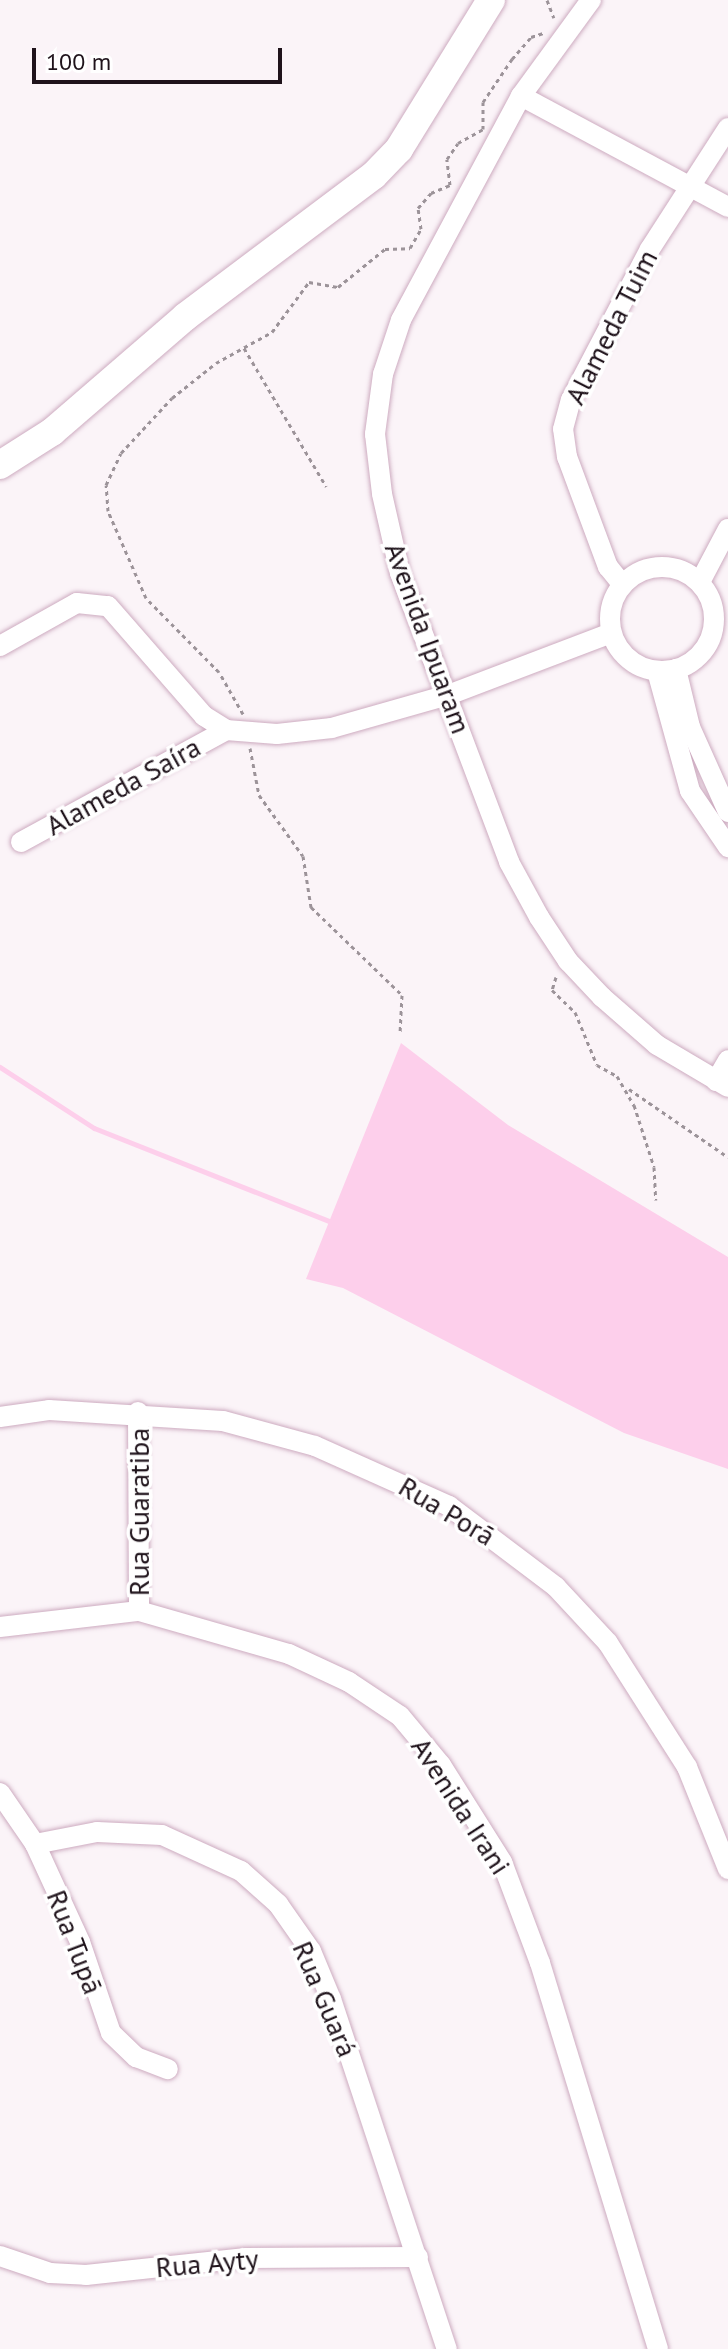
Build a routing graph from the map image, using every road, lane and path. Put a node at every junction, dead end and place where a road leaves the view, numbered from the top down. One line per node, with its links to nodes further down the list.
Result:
1 (491, 0): 9 (main road)
2 (547, 0): 8 (path)
3 (591, 0): 4 (street, Avenida Ipuaram)
4 (521, 96): 6 (street); 18 (street, Avenida Ipuaram)
5 (728, 128): 6 (street, Alameda Tuim)
6 (686, 185): 7 (street); 13 (street, Alameda Tuim)
7 (728, 207)
8 (244, 348): 10 (path); 19 (path)
9 (0, 465)
10 (326, 486)
11 (728, 529): 12 (street)
12 (700, 582): 13 (street); 15 (street)
13 (622, 584): 14 (street)
14 (611, 633): 17 (street); 18 (street)
15 (721, 633): 17 (street)
16 (0, 646): 19 (street)
17 (667, 670): 20 (street); 22 (street)
18 (448, 695): 19 (street); 23 (street, Avenida Ipuaram)
19 (236, 730): 21 (street, Alameda Saíra); 24 (path)
20 (728, 812)
21 (21, 842)
22 (728, 847)
23 (568, 961): 26 (street, Avenida Ipuaram); 27 (path)
24 (400, 1034)
25 (728, 1060): 26 (street)
26 (722, 1084)
27 (626, 1086): 28 (path); 29 (path)
28 (728, 1157)
29 (656, 1200)
30 (138, 1412): 31 (street, Rua Porã); 32 (street, Rua Guaratiba); 36 (street, Rua Porã)
31 (0, 1417)
32 (139, 1611): 33 (street, Avenida Irani); 41 (street, Avenida Irani)
33 (0, 1627)
34 (0, 1793): 35 (street, Rua Tupã)
35 (35, 1844): 37 (street, Rua Tupã); 39 (street, Rua Guará)
36 (728, 1869)
37 (168, 2069)
38 (0, 2256): 39 (street, Rua Ayty)
39 (418, 2257): 40 (street, Rua Guará)
40 (447, 2349)
41 (658, 2349)

